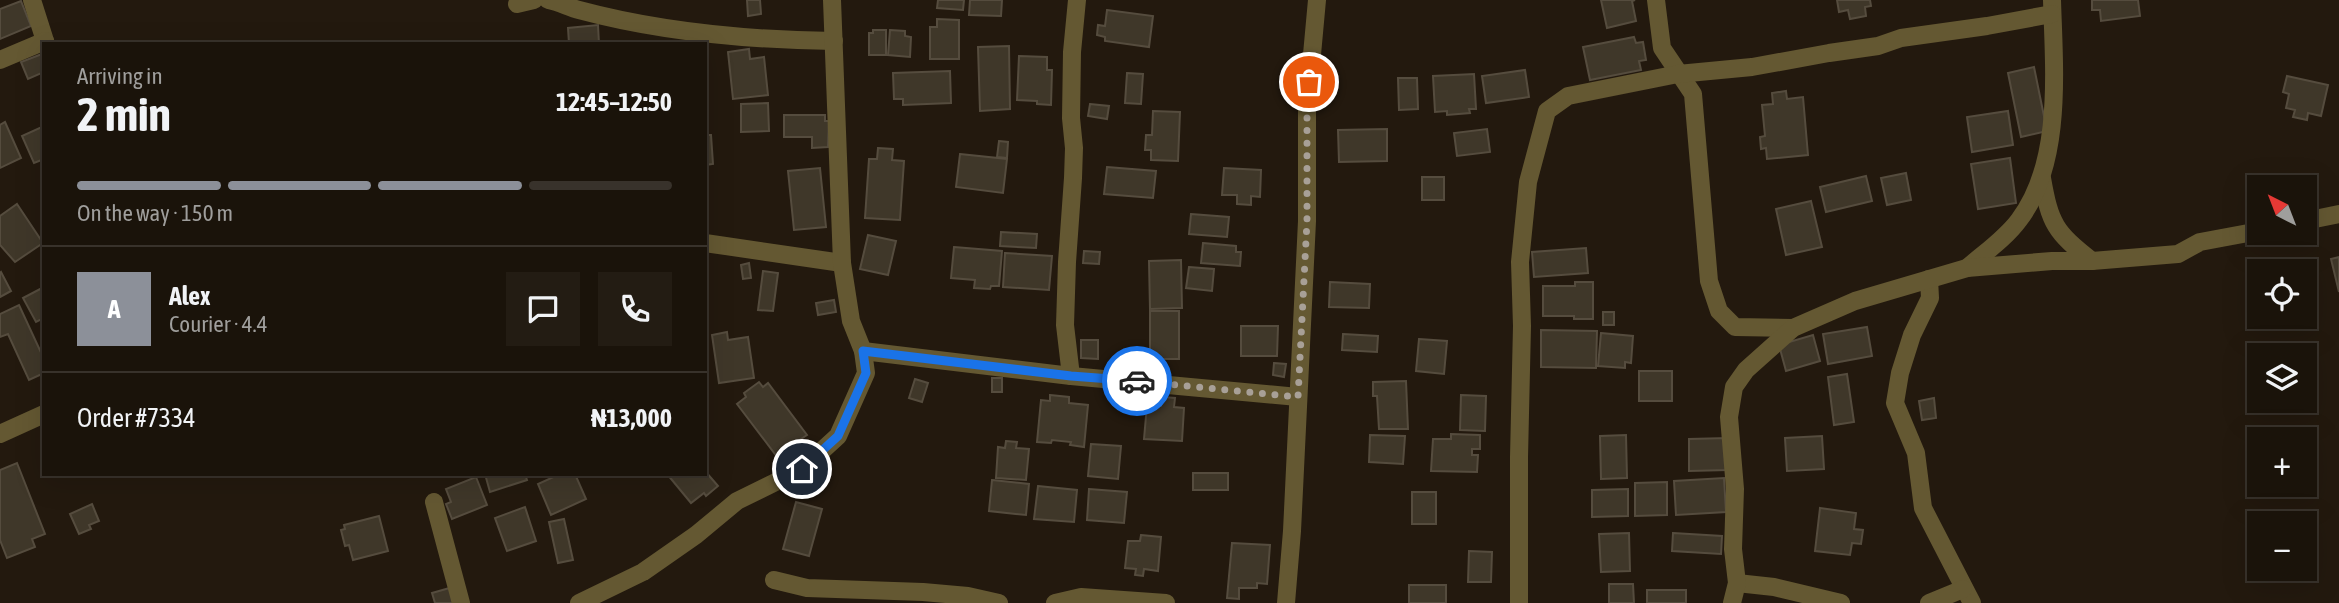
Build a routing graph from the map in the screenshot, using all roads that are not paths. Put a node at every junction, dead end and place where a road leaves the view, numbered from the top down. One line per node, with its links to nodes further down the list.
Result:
1 (32, 0): 9 (street)
2 (548, 0): 8 (street)
3 (832, 0): 8 (street)
4 (1077, 0): 24 (street)
5 (1317, 0): 25 (street)
6 (1656, 0): 12 (street)
7 (2052, 7): 12 (street); 13 (street)
8 (834, 41): 19 (street)
9 (46, 42)
10 (42, 44): 11 (street)
11 (0, 60)
12 (1678, 74): 22 (street); 38 (street)
13 (2042, 178): 18 (street); 20 (street)
14 (2339, 214): 15 (street)
15 (2317, 219)
16 (2247, 233): 18 (street)
17 (707, 243): 19 (street)
18 (2092, 261): 20 (street)
19 (842, 263): 23 (street)
20 (1967, 268): 21 (street)
21 (1929, 279): 22 (street); 31 (street)
22 (1793, 328): 30 (street)
23 (863, 351): 24 (street); 33 (street)
24 (1071, 376): 25 (street)
25 (1298, 397): 37 (street)
26 (42, 415): 27 (street)
27 (0, 434)
28 (434, 502): 32 (street)
29 (774, 580): 34 (street)
30 (1737, 583): 39 (street); 40 (street)
31 (1967, 596): 41 (street)
32 (461, 603)
33 (579, 603)
34 (999, 603)
35 (1055, 603): 36 (street)
36 (1166, 603)
37 (1286, 603)
38 (1519, 603)
39 (1732, 603)
40 (1841, 603)
41 (1929, 603)

